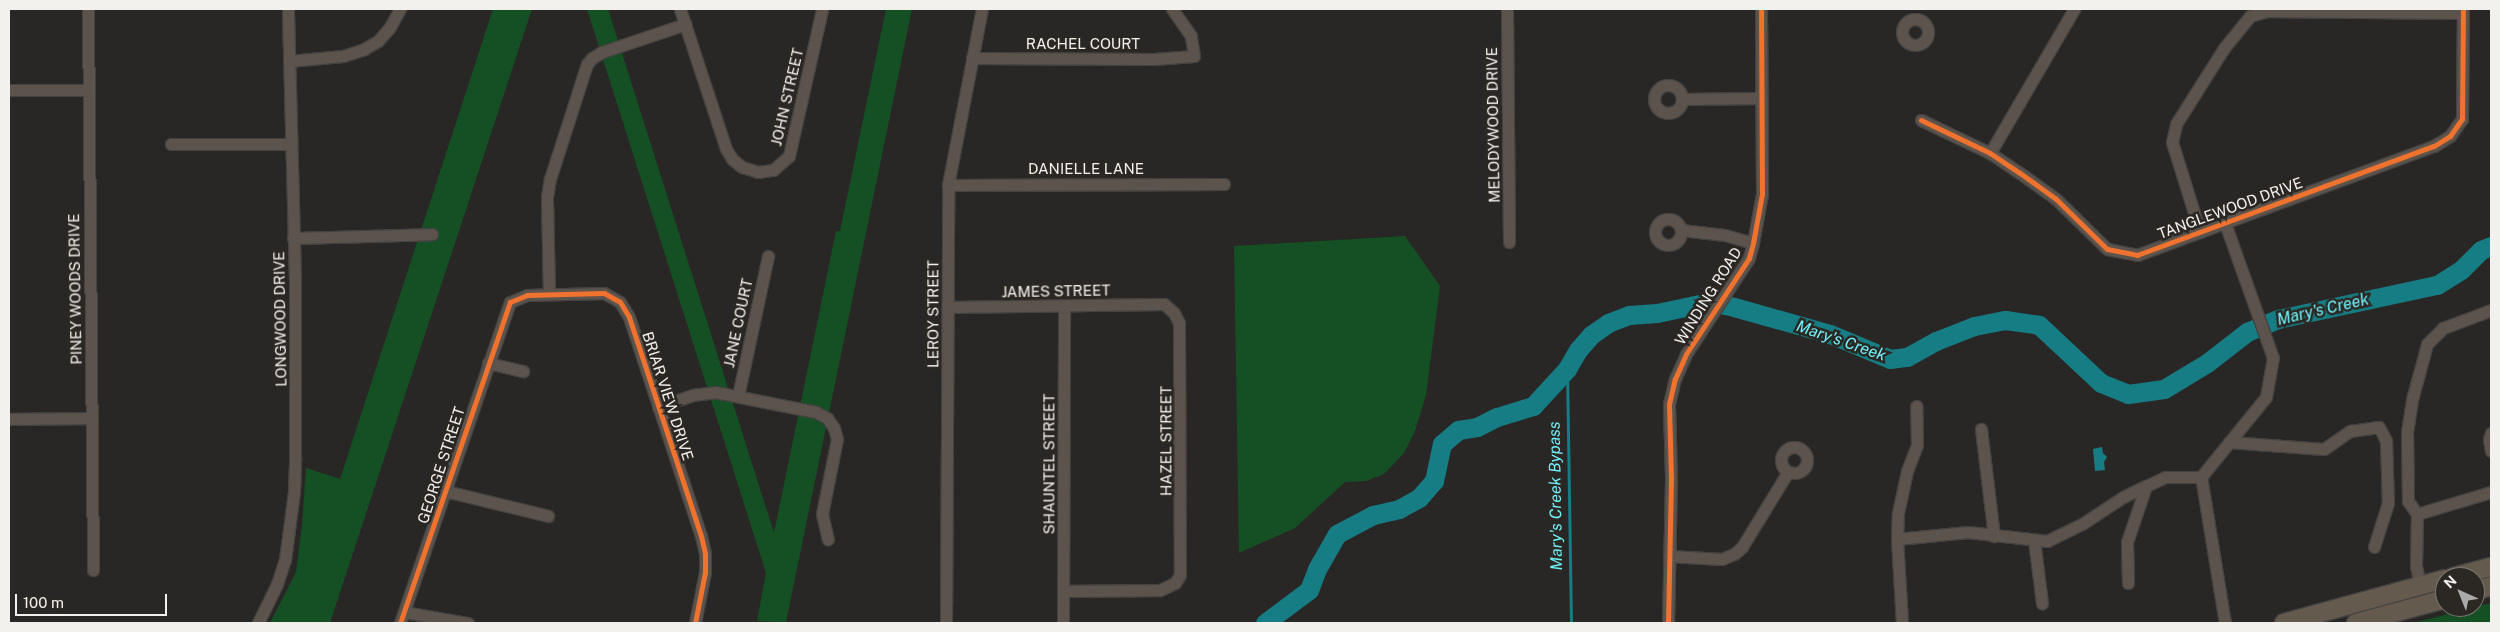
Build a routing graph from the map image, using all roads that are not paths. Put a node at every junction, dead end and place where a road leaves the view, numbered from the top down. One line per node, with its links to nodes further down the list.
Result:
1 (88, 9): 16 (street, PINEY WOODS DRIVE)
2 (288, 9): 14 (street, LONGWOOD DRIVE)
3 (400, 9): 14 (street)
4 (680, 9): 12 (street)
5 (822, 9): 12 (street, JOHN STREET)
6 (982, 9): 13 (street, LEROY STREET)
7 (1172, 9): 13 (street, RACHEL COURT)
8 (1507, 9): 30 (street, MELODYWOOD DRIVE)
9 (1761, 9): 17 (street, WINDING ROAD)
10 (2074, 9): 22 (street)
11 (2463, 11): 25 (street, TANGLEWOOD DRIVE); 27 (street)
12 (685, 24): 33 (street)
13 (972, 58): 23 (street, LEROY STREET)
14 (289, 61): 21 (street, LONGWOOD DRIVE)
15 (9, 90): 16 (street)
16 (88, 90): 44 (street, PINEY WOODS DRIVE)
17 (1761, 98): 18 (street); 31 (street, WINDING ROAD)
18 (1682, 99)
19 (1921, 120): 22 (street, TANGLEWOOD DRIVE)
20 (171, 144): 21 (street)
21 (290, 144): 29 (street, LONGWOOD DRIVE)
22 (1990, 153): 27 (street, TANGLEWOOD DRIVE)
23 (948, 184): 24 (street, DANIELLE LANE); 36 (street, LEROY STREET)
24 (1224, 184)
25 (2225, 222): 27 (street, TANGLEWOOD DRIVE); 48 (street)
26 (1681, 230): 31 (street)
27 (2200, 232)
28 (432, 234): 29 (street)
29 (293, 238): 71 (street, LONGWOOD DRIVE)
30 (1509, 242)
31 (1753, 243): 62 (street, WINDING ROAD)
32 (768, 256): 41 (street, JANE COURT)
33 (549, 294): 38 (street, BRIAR VIEW DRIVE); 43 (street, BRIAR VIEW DRIVE)
34 (1164, 304): 35 (street, JAMES STREET); 67 (street, HAZEL STREET)
35 (1064, 306): 36 (street, JAMES STREET); 67 (street, SHAUNTEL STREET)
36 (949, 307): 74 (street, LEROY STREET)
37 (2491, 310): 55 (street)
38 (505, 315): 39 (street, GEORGE STREET)
39 (488, 363): 40 (street); 53 (street, GEORGE STREET)
40 (523, 371)
41 (738, 396): 43 (street); 58 (street)
42 (1916, 406): 59 (street)
43 (658, 407): 73 (street, BRIAR VIEW DRIVE)
44 (92, 418): 45 (street); 63 (street, PINEY WOODS DRIVE)
45 (9, 419)
46 (1981, 429): 57 (street)
47 (2491, 433): 49 (street)
48 (2229, 442): 51 (street); 61 (street)
49 (2491, 451)
50 (1788, 472): 62 (street)
51 (2201, 477): 52 (street); 78 (street)
52 (2146, 486): 60 (street); 65 (street)
53 (445, 491): 56 (street); 70 (street, GEORGE STREET)
54 (2491, 492): 55 (street)
55 (2417, 514): 66 (street)
56 (548, 516)
57 (1994, 536): 59 (street); 60 (street)
58 (828, 539)
59 (1897, 539): 77 (street)
60 (2034, 540): 69 (street)
61 (2374, 547)
62 (1669, 556): 76 (street, WINDING ROAD)
63 (93, 570)
64 (2435, 582): 66 (main road)
65 (2128, 583)
66 (2420, 586): 79 (main road)
67 (1064, 591): 75 (street, SHAUNTEL STREET)
68 (2435, 602): 80 (main road)
69 (2042, 603)
70 (402, 618): 72 (street)
71 (258, 623)
72 (468, 623)
73 (695, 623)
74 (946, 623)
75 (1063, 623)
76 (1668, 623)
77 (1902, 623)
78 (2225, 623)
79 (2284, 623)
80 (2356, 623)

